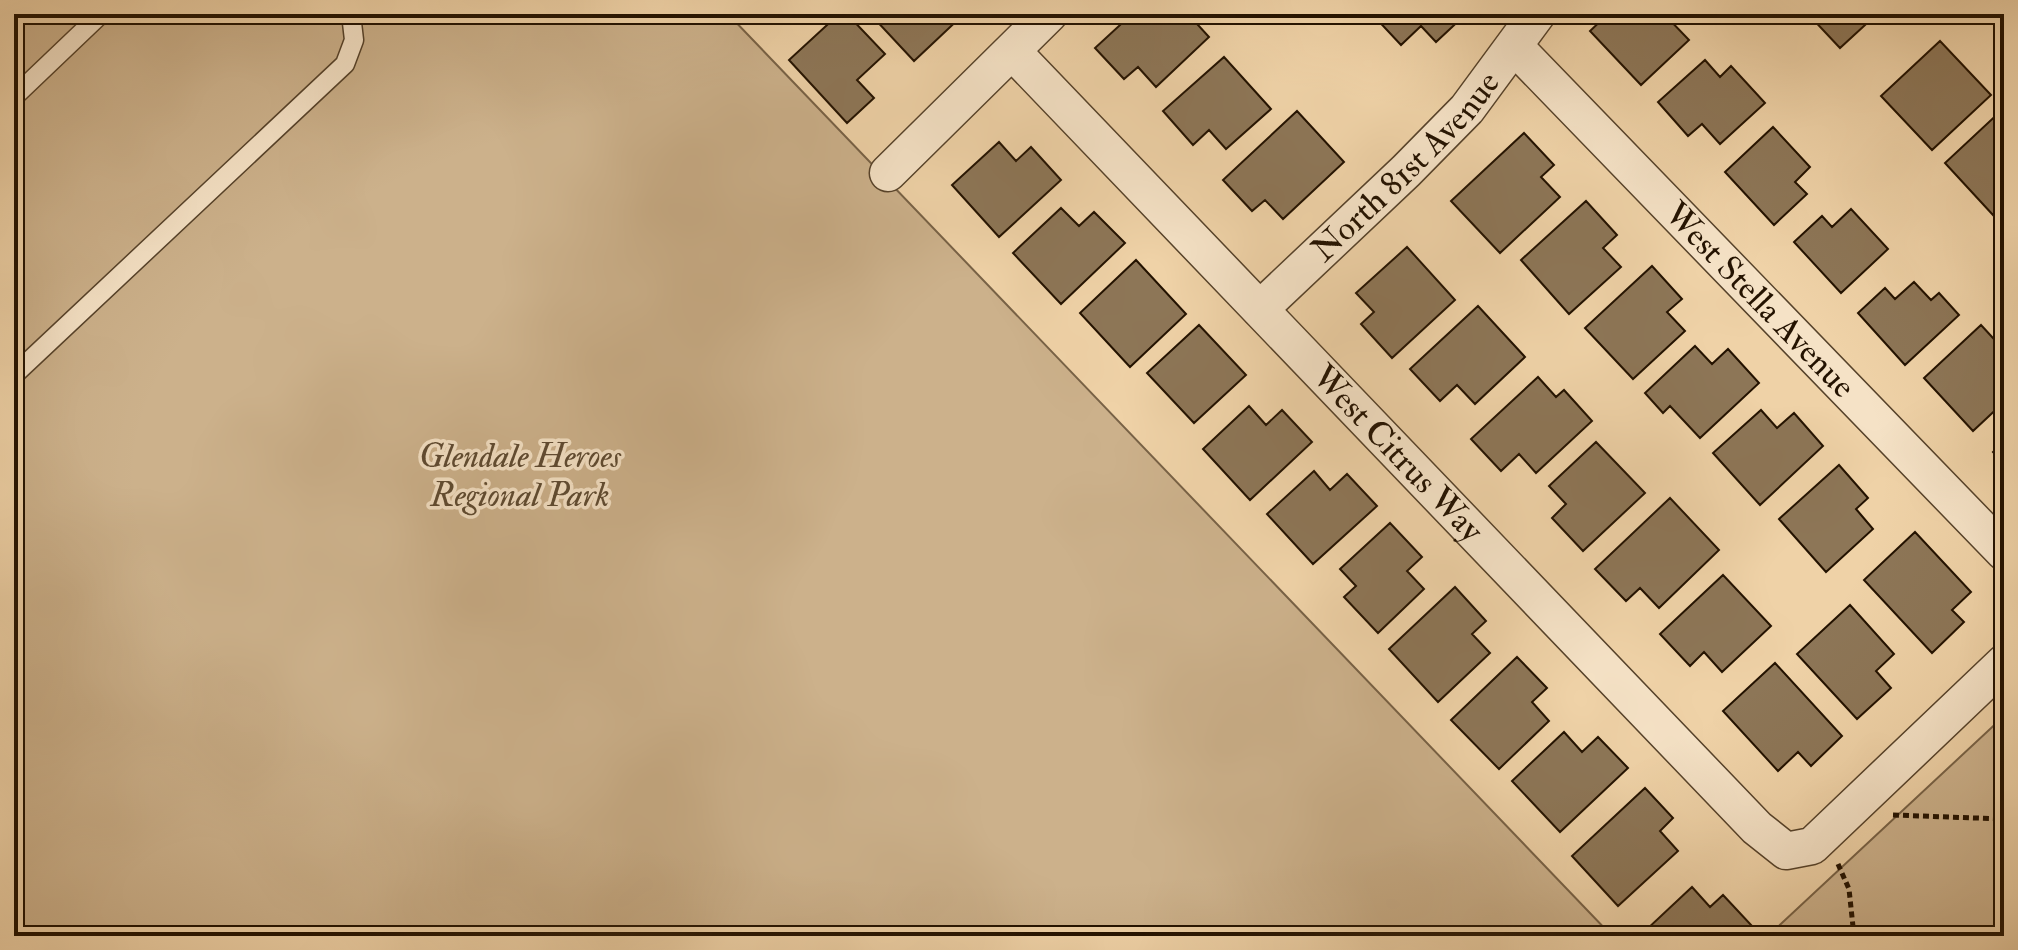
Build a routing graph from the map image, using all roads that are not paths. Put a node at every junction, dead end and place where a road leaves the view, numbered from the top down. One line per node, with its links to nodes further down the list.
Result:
1 (101, 14): 7 (lane)
2 (351, 14): 10 (lane)
3 (1049, 14): 6 (street)
4 (1537, 14): 5 (street, North 81st Avenue)
5 (1515, 47): 9 (street, North 81st Avenue); 11 (street, West Stella Avenue)
6 (1013, 52): 8 (street); 9 (street, West Citrus Way)
7 (14, 97)
8 (888, 173)
9 (1260, 309): 12 (street, West Citrus Way)
10 (14, 375)
11 (2004, 552)
12 (2004, 663)

